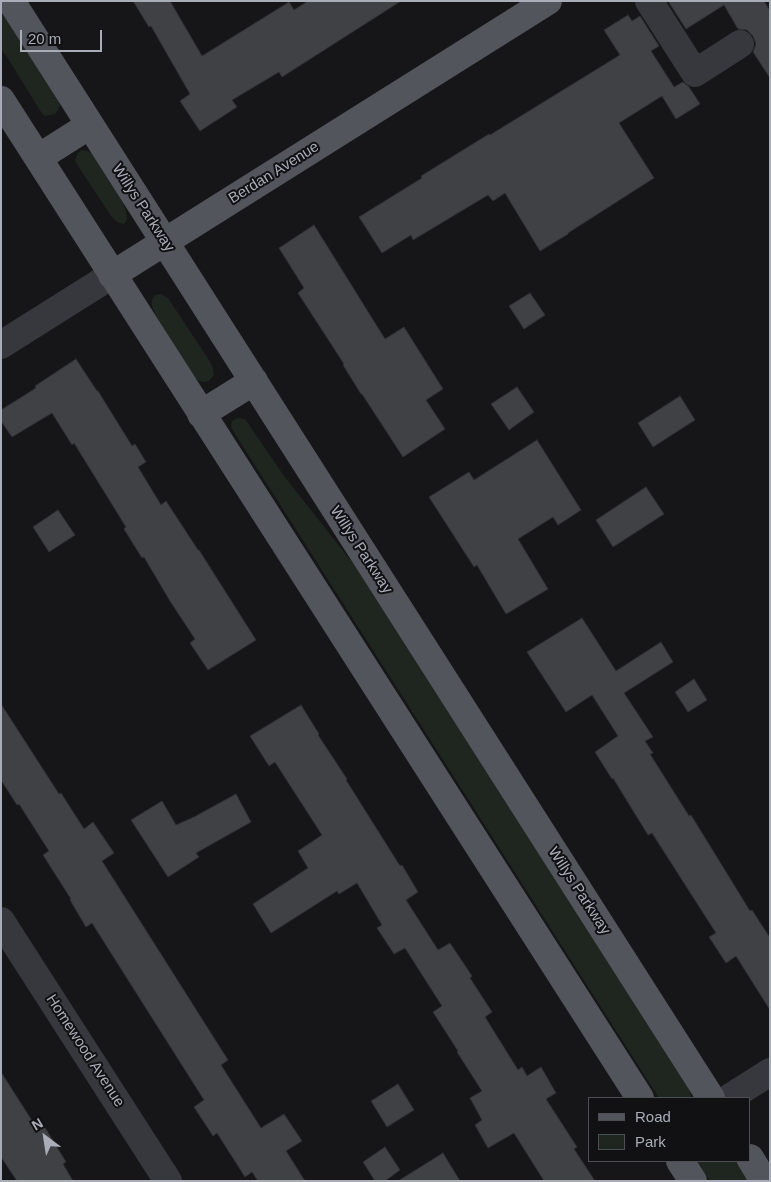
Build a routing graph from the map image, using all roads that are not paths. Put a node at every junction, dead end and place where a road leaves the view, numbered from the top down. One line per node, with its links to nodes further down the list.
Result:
1 (11, 1): 6 (main road, Willys Parkway)
2 (548, 1): 8 (main road, Berdan Avenue)
3 (649, 1): 4 (street)
4 (740, 44)
5 (1, 100): 7 (main road)
6 (90, 125): 7 (main road); 8 (main road, Willys Parkway)
7 (38, 158): 9 (main road)
8 (165, 242): 9 (main road, Berdan Avenue); 11 (main road, Willys Parkway)
9 (112, 276): 10 (street, Berdan Avenue); 12 (main road)
10 (1, 345)
11 (254, 381): 12 (main road); 16 (main road, Willys Parkway)
12 (201, 414): 15 (main road)
13 (1, 921): 20 (street, Homewood Avenue)
14 (770, 1072): 17 (street)
15 (639, 1097)
16 (710, 1097)
17 (731, 1097)
18 (751, 1160): 22 (main road)
19 (681, 1162): 21 (main road)
20 (168, 1181)
21 (693, 1181)
22 (764, 1181)

